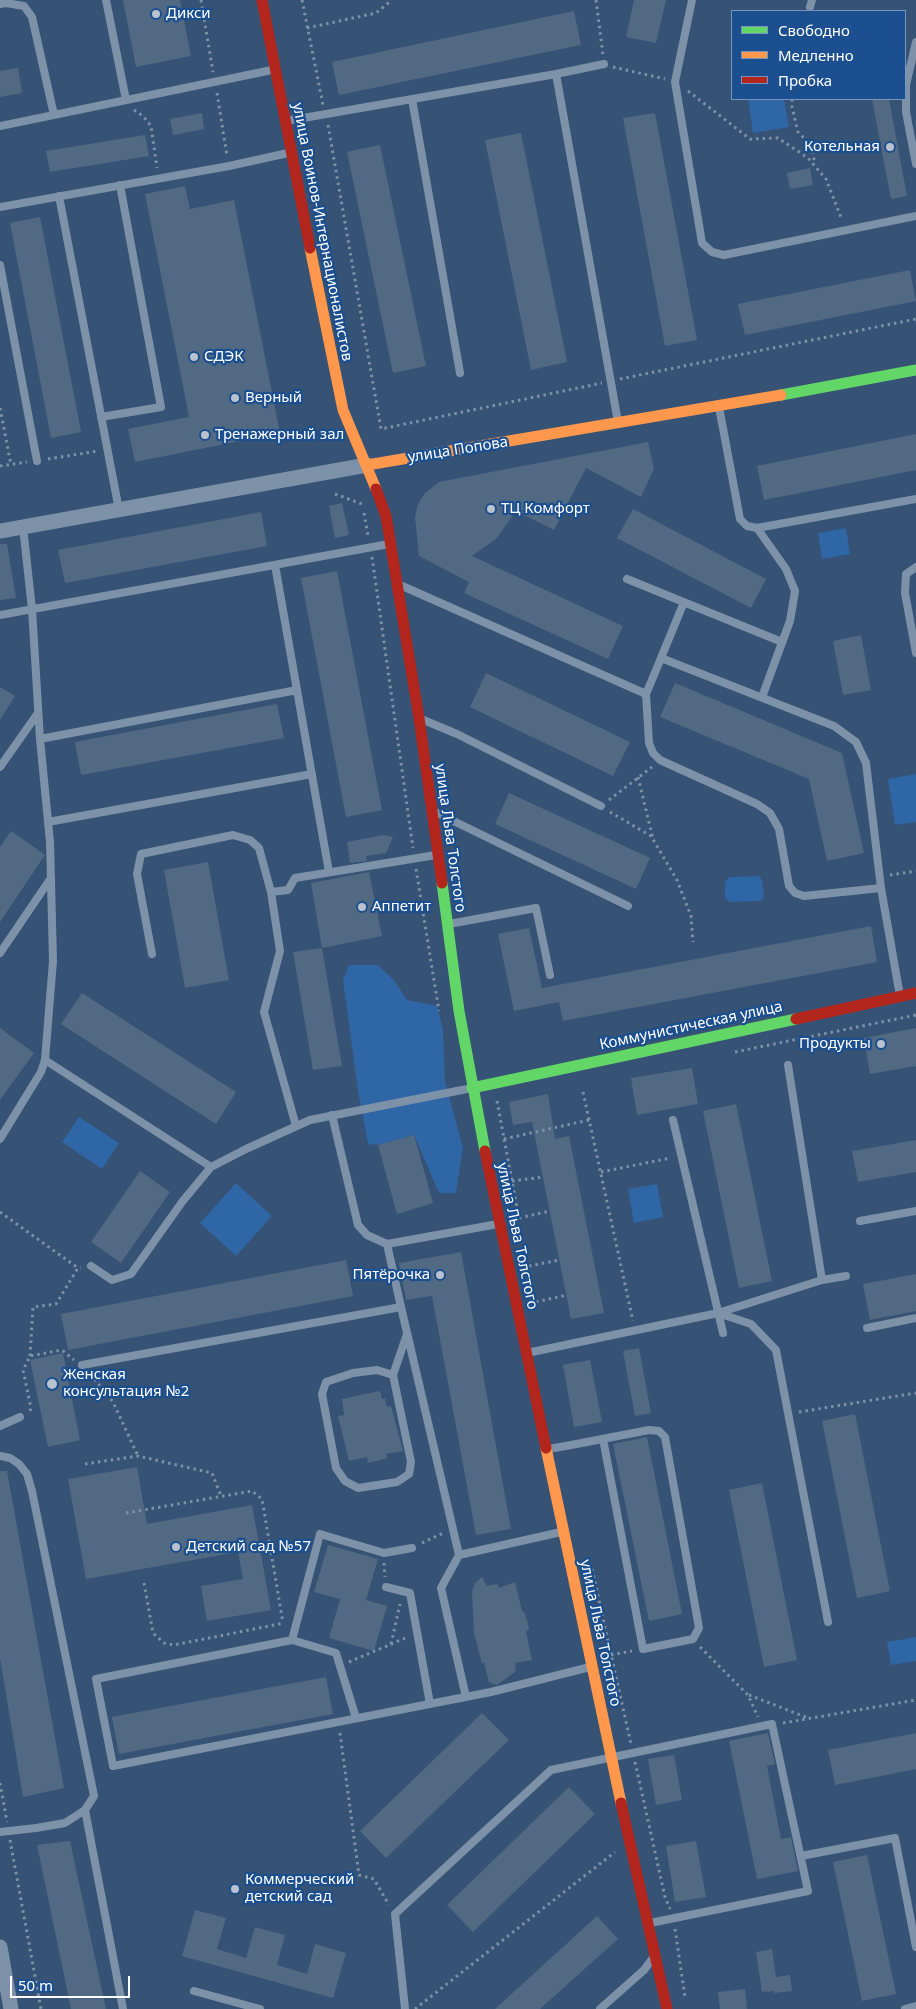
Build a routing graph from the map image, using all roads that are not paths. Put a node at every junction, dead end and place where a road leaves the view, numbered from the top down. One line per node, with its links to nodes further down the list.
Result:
1 (106, 0): 10 (lane)
2 (262, 0): 7 (street, улица Воинов-Интернационалистов)
3 (692, 0): 19 (lane)
4 (0, 4): 11 (lane)
5 (916, 42): 15 (lane)
6 (604, 64): 8 (lane)
7 (275, 70): 10 (lane); 12 (street, улица Воинов-Интернационалистов)
8 (556, 74): 9 (lane); 25 (lane)
9 (412, 99): 12 (lane); 22 (lane)
10 (123, 101): 11 (lane)
11 (54, 115): 13 (lane)
12 (284, 121): 14 (street, улица Воинов-Интернационалистов)
13 (0, 126)
14 (290, 153): 16 (lane); 27 (street, улица Воинов-Интернационалистов)
15 (916, 164)
16 (120, 185): 17 (lane); 24 (lane)
17 (59, 196): 18 (lane); 24 (lane)
18 (0, 207)
19 (916, 216)
20 (0, 265): 26 (lane)
21 (916, 370): 23 (street, улица Попова)
22 (460, 373)
23 (719, 406): 25 (street, улица Попова); 31 (lane)
24 (101, 418): 29 (lane)
25 (618, 423): 27 (street, улица Попова)
26 (37, 461)
27 (367, 465): 29 (street, улица Попова); 33 (street, улица Льва Толстого)
28 (916, 499): 31 (lane)
29 (118, 510): 30 (street, улица Попова)
30 (24, 527): 32 (street, улица Попова); 39 (lane)
31 (757, 528): 41 (lane)
32 (0, 531)
33 (391, 544): 34 (lane); 37 (street, улица Льва Толстого)
34 (276, 565): 39 (lane); 44 (lane)
35 (916, 567): 42 (lane)
36 (627, 579): 38 (lane)
37 (398, 585): 45 (lane); 48 (street, улица Льва Толстого)
38 (684, 602): 41 (lane); 43 (lane)
39 (32, 609): 40 (lane); 47 (lane)
40 (0, 615)
41 (782, 642): 46 (lane)
42 (916, 653)
43 (661, 658): 45 (lane); 46 (lane)
44 (298, 690): 49 (lane); 51 (lane)
45 (646, 694): 58 (lane)
46 (762, 697): 58 (lane)
47 (38, 713): 49 (lane); 50 (lane)
48 (419, 718): 52 (lane); 53 (street, улица Льва Толстого)
49 (40, 739): 54 (lane)
50 (0, 767)
51 (312, 774): 54 (lane); 56 (lane)
52 (601, 806)
53 (431, 810): 55 (street, улица Льва Толстого); 60 (lane)
54 (48, 822): 57 (lane)
55 (438, 854): 56 (lane); 61 (street, улица Льва Толстого)
56 (329, 872): 59 (lane)
57 (51, 878): 62 (lane); 67 (lane)
58 (881, 888): 66 (lane)
59 (270, 892): 63 (lane); 72 (lane)
60 (628, 906)
61 (447, 924): 64 (lane); 69 (street, улица Льва Толстого)
62 (0, 953)
63 (152, 954)
64 (550, 975)
65 (916, 993): 66 (street, Коммунистическая улица)
66 (900, 996): 69 (street, Коммунистическая улица)
67 (46, 1060): 73 (lane); 74 (lane)
68 (788, 1065): 81 (lane)
69 (472, 1088): 70 (lane); 77 (street, улица Льва Толстого)
70 (332, 1116): 72 (lane); 78 (lane)
71 (673, 1120): 83 (lane)
72 (296, 1126): 74 (lane)
73 (0, 1139)
74 (211, 1167): 79 (lane)
75 (916, 1211): 76 (lane)
76 (860, 1221)
77 (500, 1223): 78 (lane); 88 (street, улица Льва Толстого)
78 (388, 1244): 82 (lane)
79 (91, 1266)
80 (846, 1276): 81 (lane)
81 (822, 1280): 83 (lane)
82 (400, 1307): 87 (lane); 89 (lane)
83 (718, 1313): 86 (lane); 88 (lane); 100 (lane)
84 (916, 1318): 85 (lane)
85 (867, 1328)
86 (723, 1332)
87 (407, 1334): 90 (lane); 98 (lane)
88 (526, 1353): 94 (street, улица Льва Толстого)
89 (82, 1365)
90 (393, 1375): 90 (lane)
91 (20, 1417): 92 (lane)
92 (0, 1426)
93 (603, 1439): 93 (lane); 94 (lane)
94 (546, 1450): 96 (street, улица Льва Толстого)
95 (0, 1456): 107 (lane)
96 (563, 1532): 98 (lane); 102 (street, улица Льва Толстого)
97 (412, 1548): 101 (lane)
98 (459, 1555): 103 (lane)
99 (386, 1588): 104 (lane)
100 (828, 1622)
101 (292, 1640): 105 (lane); 105 (lane)
102 (592, 1666): 103 (lane); 106 (street, улица Льва Толстого)
103 (466, 1697): 104 (lane)
104 (430, 1704): 105 (lane)
105 (356, 1718)
106 (611, 1758): 109 (lane); 110 (street, улица Льва Толстого); 119 (lane)
107 (84, 1810): 108 (lane); 117 (lane)
108 (4, 1832)
109 (801, 1856): 110 (lane); 112 (lane)
110 (648, 1924): 113 (street, улица Льва Толстого)
111 (0, 1947): 116 (street)
112 (916, 1948)
113 (656, 1954): 120 (lane); 121 (street, улица Льва Толстого)
114 (194, 1991): 118 (lane)
115 (916, 2006): 122 (lane)
116 (11, 2009)
117 (124, 2009)
118 (260, 2009)
119 (405, 2009)
120 (600, 2009)
121 (667, 2009)
122 (904, 2009)

